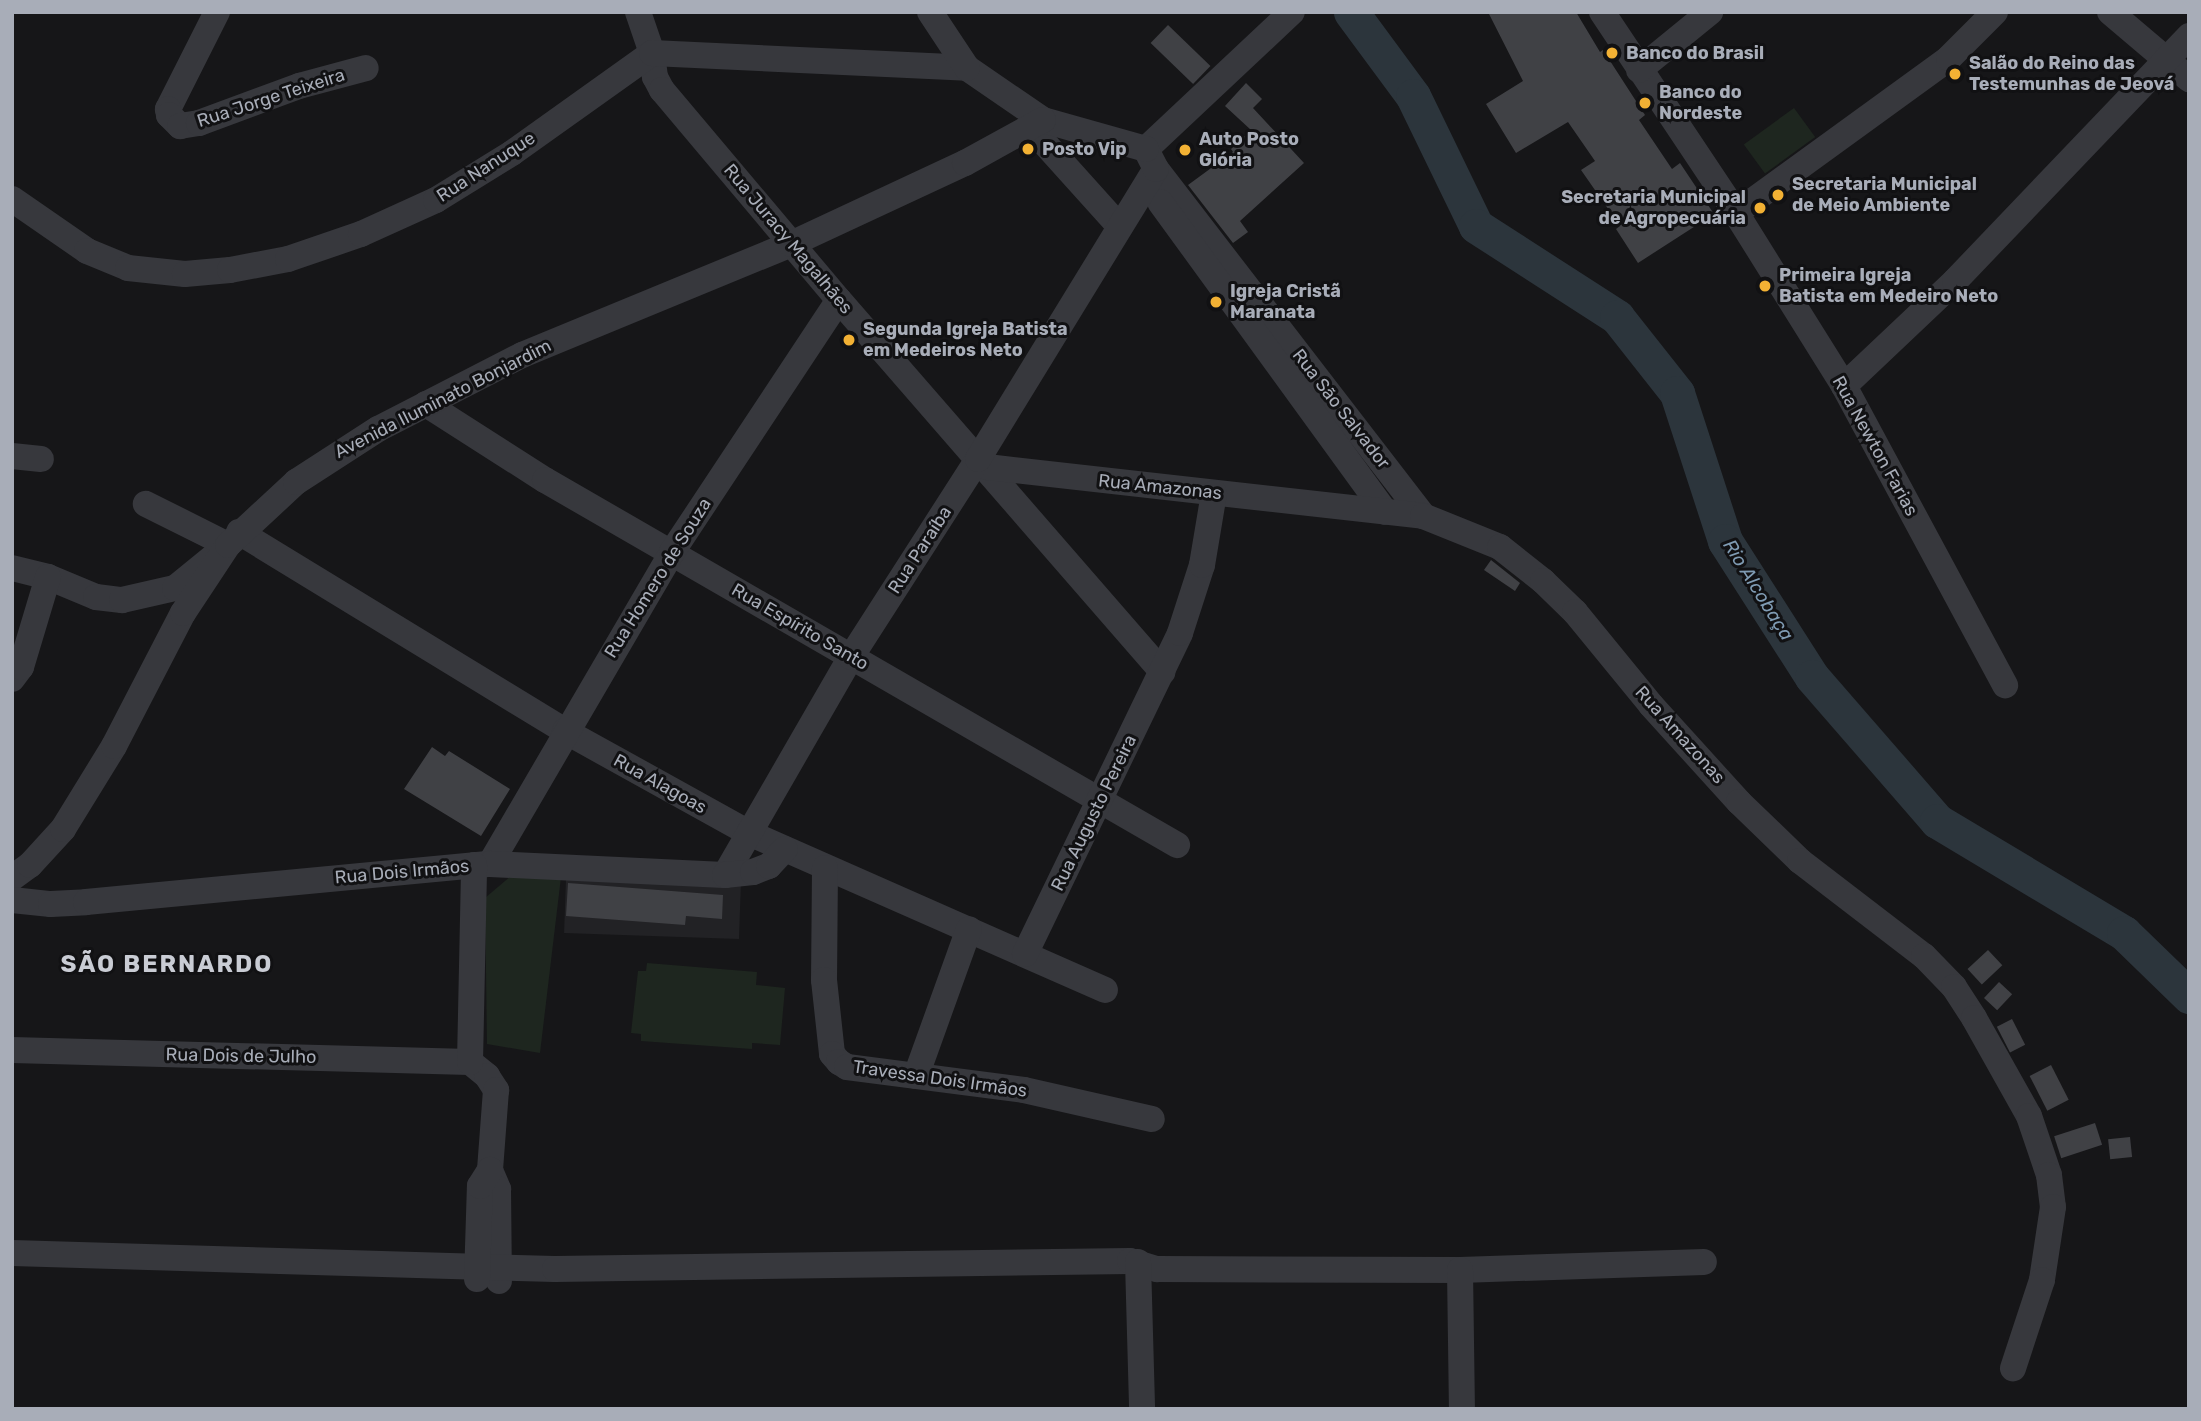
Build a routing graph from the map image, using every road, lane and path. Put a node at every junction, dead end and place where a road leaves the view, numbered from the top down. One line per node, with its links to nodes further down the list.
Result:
1 (217, 12): 12 (street, Rua Jorge Teixeira)
2 (638, 12): 10 (street, Rua Juracy Magalhães)
3 (930, 12): 13 (street)
4 (1292, 12): 17 (street, Rua Paraíba)
5 (1602, 12): 14 (street, Rua Newton Farias)
6 (1710, 12): 14 (street)
7 (1995, 12): 19 (street)
8 (2110, 12): 11 (street)
9 (2189, 36): 11 (street)
10 (652, 53): 13 (street); 18 (street, Rua Nanuque); 21 (street, Rua Juracy Magalhães)
11 (2167, 61): 15 (street); 23 (street)
12 (366, 68)
13 (967, 68): 16 (street)
14 (1639, 70): 19 (street, Rua Newton Farias)
15 (2189, 79)
16 (1037, 124): 17 (street); 20 (street); 21 (street, Avenida Iluminato Bonjardim)
17 (1149, 167): 20 (street, Rua Paraíba); 30 (street, Rua São Salvador); 31 (street, Rua São Salvador)
18 (12, 199)
19 (1736, 213): 23 (street, Rua Newton Farias)
20 (1119, 226): 27 (street, Rua Paraíba)
21 (791, 244): 22 (street, Rua Juracy Magalhães); 24 (street, Avenida Iluminato Bonjardim)
22 (839, 300): 27 (street, Rua Juracy Magalhães); 33 (street, Rua Homero de Souza)
23 (1844, 386): 39 (street, Rua Newton Farias)
24 (426, 404): 32 (street, Avenida Iluminato Bonjardim); 33 (street, Rua Espírito Santo)
25 (12, 457): 26 (street)
26 (41, 459)
27 (982, 463): 28 (street, Rua Amazonas); 36 (street, Rua Paraíba); 37 (street, Rua Juracy Magalhães)
28 (1214, 494): 30 (street, Rua Amazonas); 37 (street, Rua Augusto Pereira)
29 (146, 504): 32 (street, Rua Alagoas)
30 (1385, 512): 31 (street, Rua Amazonas)
31 (1423, 516): 62 (street, Rua Amazonas)
32 (233, 539): 35 (street); 40 (street, Rua Alagoas); 48 (street, Avenida Iluminato Bonjardim)
33 (672, 552): 36 (street, Rua Espírito Santo); 40 (street, Rua Homero de Souza)
34 (12, 568): 35 (street)
35 (48, 577): 38 (street)
36 (851, 657): 41 (street, Rua Espírito Santo); 42 (street, Rua Paraíba)
37 (1162, 672): 41 (street, Rua Augusto Pereira)
38 (12, 679)
39 (2005, 685)
40 (565, 731): 42 (street, Rua Alagoas); 45 (street, Rua Homero de Souza)
41 (1098, 801): 43 (street, Rua Espírito Santo); 51 (street, Rua Augusto Pereira)
42 (750, 833): 44 (street, Rua Alagoas); 47 (street, Rua Paraíba)
43 (1177, 845)
44 (785, 849): 46 (street, Rua Alagoas); 47 (street, Rua Dois Irmãos)
45 (482, 864): 47 (street, Rua Dois Irmãos); 49 (street, Rua Dois Irmãos); 54 (street, Rua Homero de Souza)
46 (825, 868): 50 (street, Rua Alagoas); 55 (street, Travessa Dois Irmãos)
47 (725, 875)
48 (12, 878)
49 (12, 900)
50 (969, 929): 51 (street, Rua Alagoas); 55 (street)
51 (1025, 954): 52 (street, Rua Alagoas)
52 (1105, 989)
53 (12, 1050): 54 (street, Rua Dois de Julho)
54 (470, 1062): 61 (street)
55 (916, 1076): 56 (street, Travessa Dois Irmãos)
56 (1152, 1119)
57 (12, 1253): 61 (street)
58 (1704, 1262): 60 (street)
59 (1144, 1270): 60 (street); 61 (street); 63 (street)
60 (1460, 1270): 64 (street)
61 (488, 1273)
62 (2013, 1368)
63 (1142, 1409)
64 (1462, 1409)

